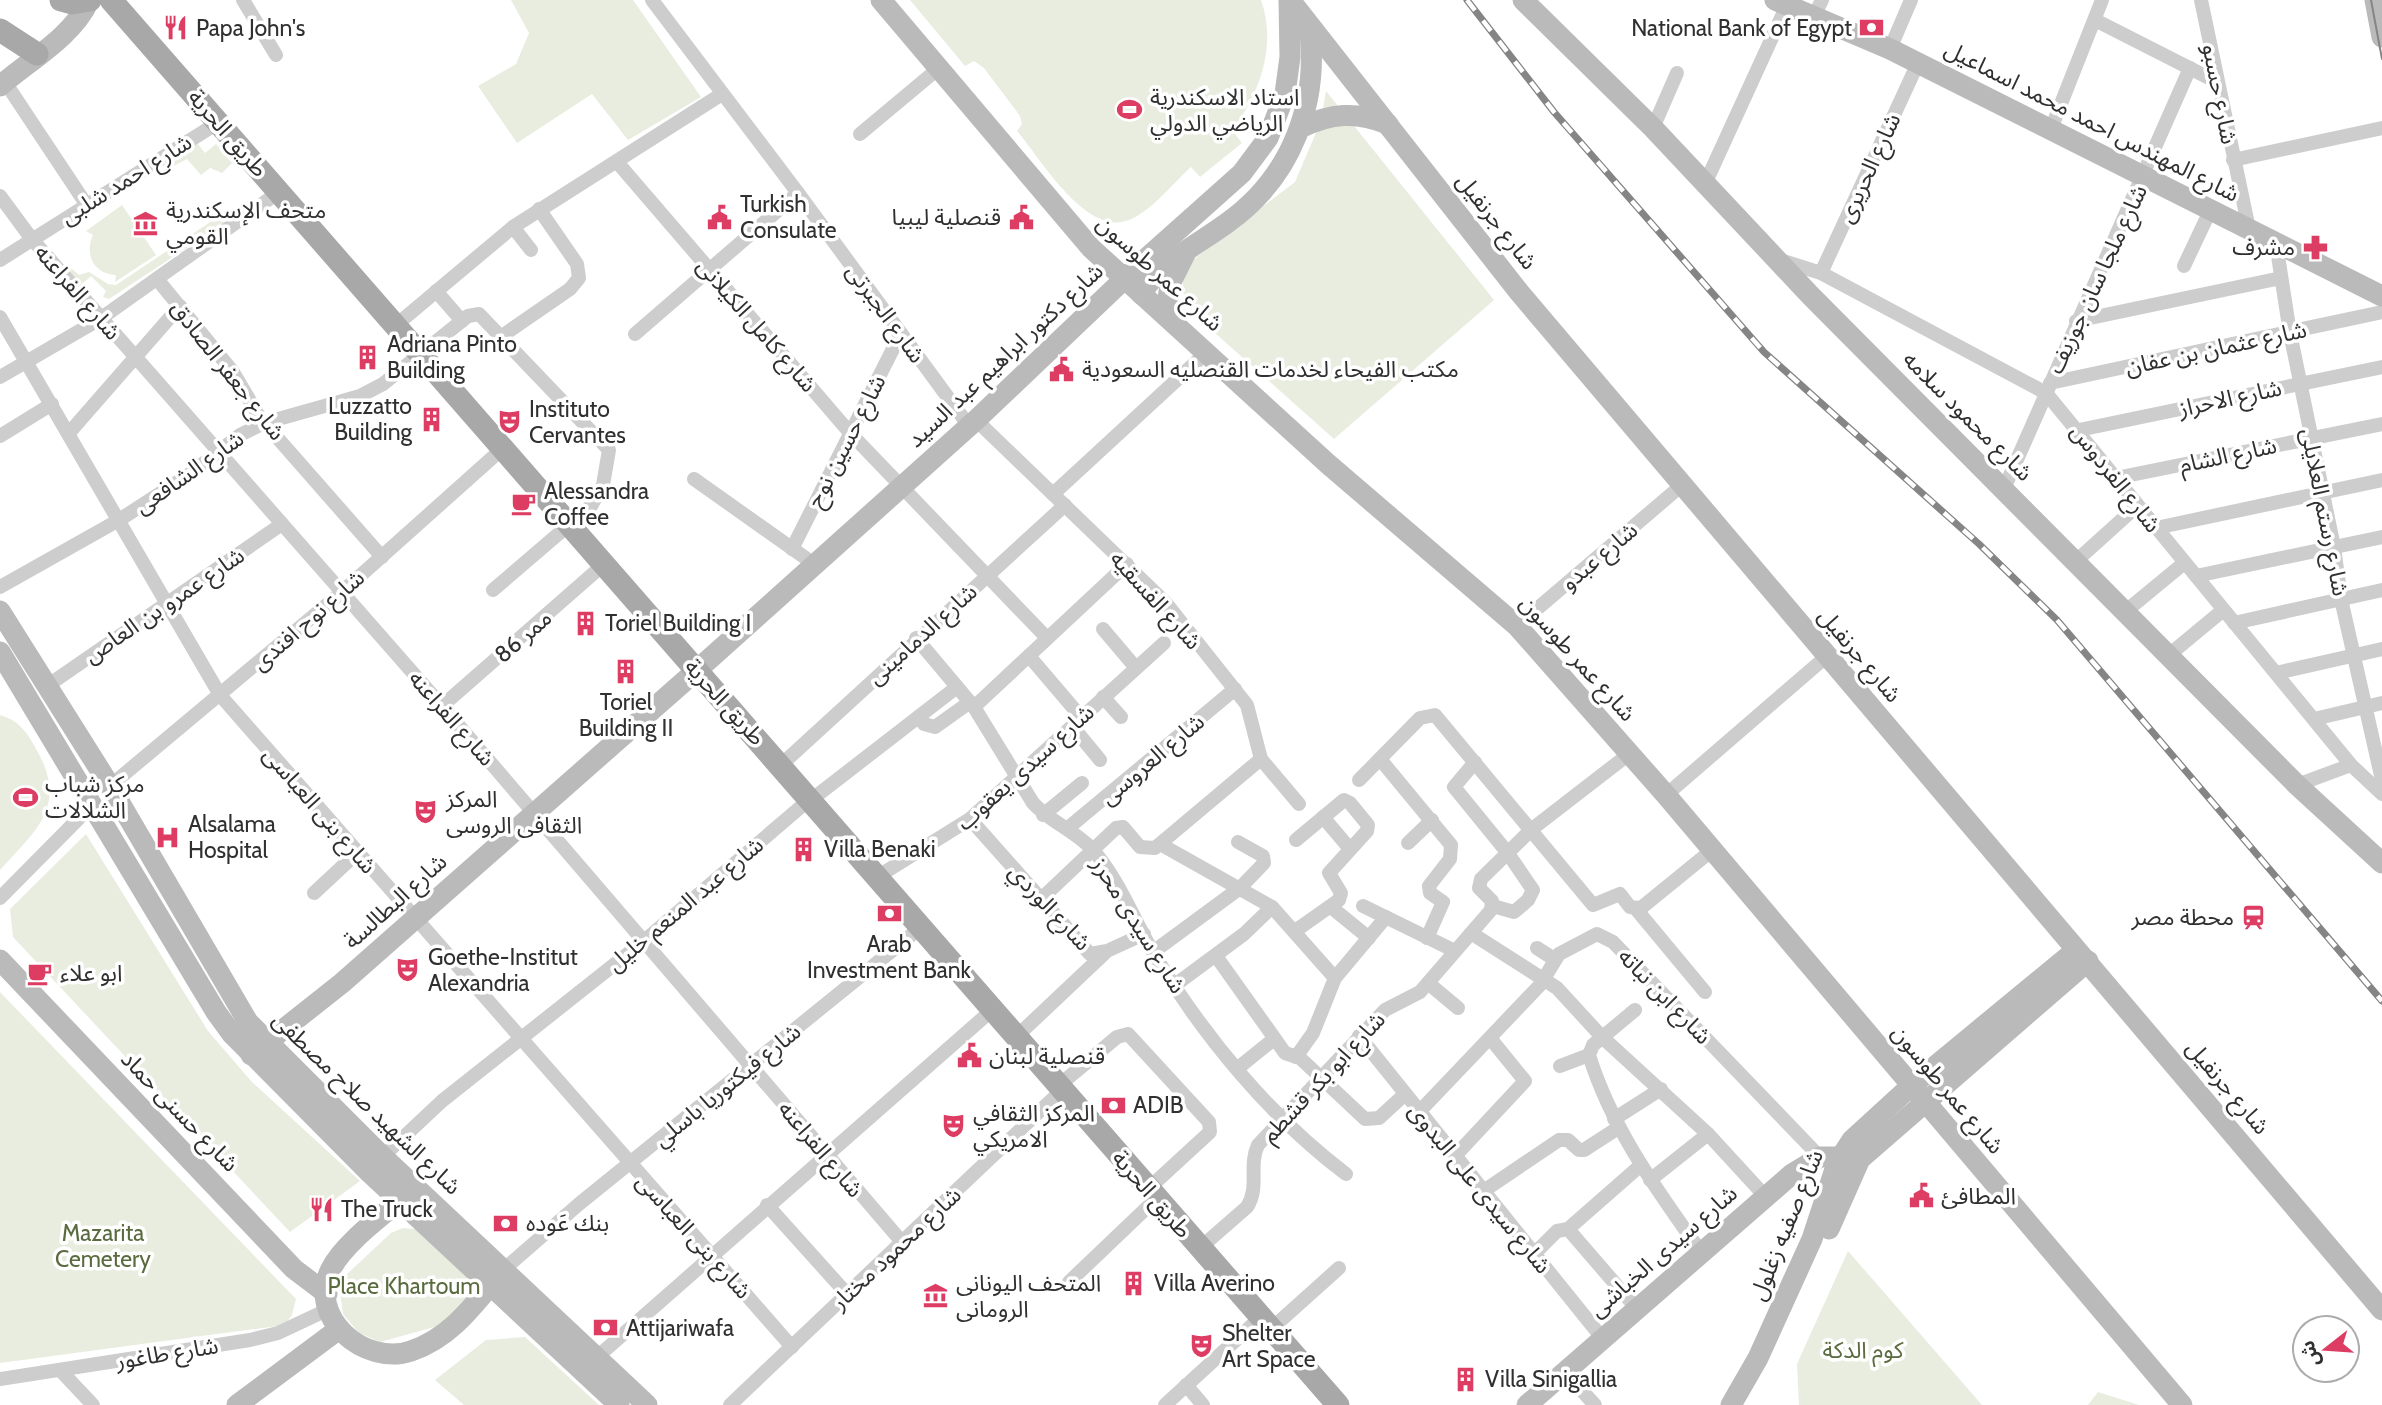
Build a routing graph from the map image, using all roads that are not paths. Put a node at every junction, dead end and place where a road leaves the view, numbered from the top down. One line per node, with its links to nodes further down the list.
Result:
1 (61, 0): 2 (main road)
2 (89, 0): 21 (main road)
3 (111, 0): 30 (main road, طريق الحرية)
4 (243, 0): 22 (street)
5 (652, 0): 29 (street, شارع الجبرتى)
6 (881, 0): 24 (main road, شارع عمر طوسون)
7 (1289, 0): 17 (main road, شارع جرنفيل); 40 (main road, شارع دكتور ابراهيم عبد السيد)
8 (1300, 0): 17 (main road)
9 (1523, 0): 33 (main road, شارع محمود سلامه)
10 (1911, 0): 20 (street)
11 (2102, 0): 16 (street)
12 (2375, 0): 19 (main road)
13 (2204, 1): 27 (street, شارع حسبو)
14 (1781, 2): 15 (main road, شارع المهندس احمد محمد اسماعيل); 41 (street)
15 (1818, 9): 20 (main road, شارع المهندس احمد محمد اسماعيل)
16 (2095, 20): 25 (street); 35 (street)
17 (1309, 25): 31 (main road, شارع جرنفيل); 32 (main road)
18 (0, 30): 21 (main road)
19 (2382, 37)
20 (1891, 49): 23 (main road, شارع المهندس احمد محمد اسماعيل)
21 (37, 54): 28 (main road)
22 (276, 55)
23 (1918, 63): 35 (main road, شارع المهندس احمد محمد اسماعيل); 59 (street, شارع الحريرى)
24 (939, 68): 36 (street); 62 (main road, شارع عمر طوسون)
25 (2190, 68): 27 (street); 39 (street, شارع ملجا سان جوزيف)
26 (1677, 73): 33 (street)
27 (2217, 82): 37 (street, شارع حسبو)
28 (2, 84): 46 (street)
29 (722, 94): 38 (street); 43 (street, شارع الجبرتى)
30 (219, 122): 42 (main road, طريق الحرية); 46 (street, شارع احمد شلبى)
31 (1388, 124): 32 (main road); 101 (main road, شارع جرنفيل)
32 (1300, 128): 45 (main road)
33 (1653, 128): 41 (main road, شارع محمود سلامه)
34 (2382, 128): 37 (street)
35 (2051, 129): 39 (main road, شارع المهندس احمد محمد اسماعيل)
36 (860, 134)
37 (2233, 160): 50 (street, شارع حسبو)
38 (617, 162): 47 (street); 58 (street, شارع كامل الكيلانى)
39 (2144, 178): 48 (main road, شارع المهندس احمد محمد اسماعيل); 72 (street, شارع ملجا سان جوزيف)
40 (1236, 179): 45 (main road); 62 (main road, شارع دكتور ابراهيم عبد السيد)
41 (1706, 184): 55 (main road, شارع محمود سلامه)
42 (279, 192): 61 (street); 73 (main road, طريق الحرية)
43 (798, 192): 58 (street); 74 (street, شارع الجبرتى)
44 (0, 196): 51 (street, شارع الفراعنه)
45 (1253, 202): 54 (main road)
46 (86, 204): 51 (street, شارع احمد شلبى)
47 (539, 209): 49 (street); 77 (street)
48 (2210, 211): 50 (main road, شارع المهندس احمد محمد اسماعيل); 57 (street)
49 (513, 228): 53 (street); 63 (street)
50 (2249, 229): 52 (main road, شارع المهندس احمد محمد اسماعيل)
51 (31, 238): 56 (street, شارع احمد شلبى); 70 (street, شارع الفراعنه)
52 (2276, 243): 60 (street, شارع رستم العلايلى); 65 (main road, شارع المهندس احمد محمد اسماعيل)
53 (531, 250)
54 (1188, 250): 64 (main road); 68 (main road)
55 (1775, 258): 59 (street, شارع الفردوس); 102 (main road, شارع محمود سلامه)
56 (0, 260)
57 (2184, 266)
58 (709, 270): 76 (street); 92 (street, شارع كامل الكيلانى)
59 (1821, 273): 85 (street, شارع الفردوس)
60 (2281, 278): 72 (street); 75 (street, شارع رستم العلايلى)
61 (157, 279): 66 (street, شارع جعفر الصادق); 70 (street)
62 (1125, 280): 64 (main road, شارع عمر طوسون); 87 (main road, شارع دكتور ابراهيم عبد السيد)
63 (436, 291): 71 (street); 73 (street)
64 (1141, 294): 68 (main road, شارع عمر طوسون)
65 (2382, 296)
66 (180, 306): 80 (street); 88 (street, شارع جعفر الصادق)
67 (2382, 312): 75 (street, شارع عثمان بن عفان)
68 (1166, 315): 78 (main road, شارع عمر طوسون)
69 (0, 317): 81 (street, شارع بنى العباسى)
70 (100, 319): 80 (street, شارع الفراعنه); 81 (street)
71 (462, 321): 77 (street); 79 (street, شارع الشافعى)
72 (2076, 321): 85 (street, شارع ملجا سان جوزيف)
73 (395, 326): 79 (main road, طريق الحرية)
74 (901, 333): 87 (street, شارع الجبرتى); 92 (street, شارع حسين نوح)
75 (2290, 333): 84 (street, شارع رستم العلايلى); 85 (street, شارع عثمان بن عفان)
76 (635, 334)
77 (502, 336): 109 (street)
78 (1207, 352): 104 (street); 132 (main road, شارع عمر طوسون)
79 (420, 355): 88 (street, شارع الشافعى); 95 (main road, طريق الحرية)
80 (134, 358): 91 (street); 96 (street, شارع الفراعنه)
81 (28, 361): 83 (street); 86 (street, شارع بنى العباسى)
82 (2382, 367): 84 (street, شارع الاحراز)
83 (0, 377)
84 (2300, 384): 90 (street, شارع الاحراز); 94 (street, شارع رستم العلايلى)
85 (2048, 388): 90 (street, شارع الفردوس); 102 (street, شارع ملجا سان جوزيف)
86 (52, 404): 91 (street, شارع بنى العباسى); 93 (street)
87 (972, 423): 100 (main road, شارع دكتور ابراهيم عبد السيد); 104 (street, شارع الفسقيه)
88 (264, 424): 96 (street, شارع الشافعى); 114 (street, شارع جعفر الصادق)
89 (2382, 424): 94 (street, شارع الشام)
90 (2079, 430): 97 (street, شارع الفردوس)
91 (69, 433): 107 (street, شارع بنى العباسى)
92 (851, 434): 100 (street, شارع كامل الكيلانى); 113 (street, شارع حسين نوح)
93 (0, 436)
94 (2310, 438): 97 (street, شارع الشام); 103 (street, شارع رستم العلايلى)
95 (502, 449): 109 (main road, طريق الحرية); 114 (street, شارع نوح افندى)
96 (218, 452): 107 (street, شارع الشافعى); 108 (street, شارع الفراعنه)
97 (2116, 478): 106 (street, شارع الفردوس)
98 (694, 479): 113 (street)
99 (2382, 480): 103 (street)
100 (902, 484): 116 (main road, شارع دكتور ابراهيم عبد السيد); 120 (street, شارع كامل الكيلانى)
101 (1682, 485): 132 (street, شارع عبدو); 141 (main road, شارع جرنفيل)
102 (2004, 489): 115 (main road, شارع محمود سلامه)
103 (2322, 492): 110 (street); 112 (street, شارع رستم العلايلى)
104 (1053, 494): 105 (street, شارع الفسقيه)
105 (1065, 505): 117 (street, شارع الفسقيه); 120 (street, شارع الدمامينى)
106 (2137, 506): 110 (street, شارع الفردوس); 115 (street)
107 (119, 520): 122 (street, شارع الشافعى); 127 (street, شارع بنى العباسى)
108 (282, 524): 125 (street, شارع الفراعنه); 127 (street, شارع عمرو بن العاص)
109 (568, 525): 119 (main road, طريق الحرية); 123 (street)
110 (2156, 528): 118 (street, شارع الفردوس)
111 (2382, 537): 112 (street)
112 (2334, 547): 121 (street); 126 (street, شارع رستم العلايلى)
113 (792, 548): 116 (street)
114 (382, 556): 125 (street, شارع نوح افندى)
115 (2076, 562): 129 (main road, شارع محمود سلامه)
116 (814, 564): 144 (main road, شارع دكتور ابراهيم عبد السيد)
117 (1127, 564): 135 (street); 148 (street, شارع الفسقيه)
118 (2183, 564): 121 (street, شارع الفردوس); 129 (street)
119 (603, 565): 144 (main road, طريق الحرية); 153 (street, ممر 86)
120 (989, 575): 134 (street, شارع الدمامينى); 135 (street, شارع كامل الكيلانى)
121 (2196, 576): 130 (street, شارع الفردوس)
122 (0, 587)
123 (493, 590)
124 (2382, 590): 126 (street)
125 (342, 592): 149 (street, شارع نوح افندى); 153 (street, شارع الفراعنه)
126 (2341, 599): 131 (street); 139 (street, شارع رستم العلايلى)
127 (167, 603): 146 (street, شارع عمرو بن العاص); 149 (street, شارع بنى العباسى)
128 (0, 611): 146 (main road, شارع الشهيد صلاح مصطفى)
129 (2126, 611): 142 (main road, شارع محمود سلامه)
130 (2222, 611): 131 (street, شارع الفردوس); 142 (street)
131 (2234, 624): 145 (street, شارع الفردوس)
132 (1517, 626): 159 (main road, شارع عمر طوسون)
133 (1103, 629): 143 (street)
134 (916, 638): 147 (street, شارع سيدى محرز); 165 (street, شارع الدمامينى)
135 (1048, 638): 140 (street)
136 (1164, 643): 143 (street, شارع سيدى يعقوب)
137 (2382, 649): 139 (street)
138 (0, 652): 176 (main road, شارع الشهيد صلاح مصطفى)
139 (2355, 655): 145 (street); 154 (street, شارع رستم العلايلى)
140 (1029, 656): 152 (street); 158 (street)
141 (1827, 656): 174 (street); 219 (main road, شارع جرنفيل)
142 (2169, 656): 171 (main road, شارع محمود سلامه)
143 (1136, 668): 150 (street, شارع سيدى يعقوب)
144 (696, 671): 165 (main road, طريق الحرية); 178 (main road, شارع البطالسة)
145 (2276, 673): 157 (street, شارع الفردوس)
146 (47, 685): 172 (main road, شارع الشهيد صلاح مصطفى)
147 (957, 687): 152 (street, شارع سيدى محرز); 155 (street, شارع عبد المنعم خليل)
148 (1235, 689): 160 (street, شارع الفسقيه); 183 (street, شارع العروسى)
149 (220, 695): 172 (street, شارع نوح افندى); 193 (street, شارع بنى العباسى)
150 (1103, 697): 156 (street); 158 (street, شارع سيدى يعقوب)
151 (2382, 703): 154 (street)
152 (972, 705): 155 (street); 167 (street, شارع سيدى محرز)
153 (442, 706): 178 (street, شارع الفراعنه)
154 (2366, 707): 157 (street); 163 (street, شارع رستم العلايلى)
155 (919, 717): 175 (street, شارع عبد المنعم خليل)
156 (1121, 717)
157 (2314, 719): 166 (street, شارع الفردوس)
158 (1077, 722): 162 (street); 167 (street, شارع سيدى يعقوب)
159 (1629, 754): 174 (main road, شارع عمر طوسون); 184 (street)
160 (1261, 759): 177 (street, شارع الفسقيه); 188 (street)
161 (1380, 759): 164 (street); 168 (street); 182 (street)
162 (1100, 760)
163 (2380, 761): 169 (street, شارع رستم العلايلى)
164 (1475, 762): 184 (street); 192 (street)
165 (781, 765): 175 (main road, طريق الحرية)
166 (2351, 765): 171 (street); 173 (street, شارع الفردوس)
167 (1018, 776): 179 (street, شارع سيدى محرز); 181 (street, شارع سيدى يعقوب)
168 (1359, 780)
169 (2382, 780)
170 (1082, 783): 179 (street)
171 (2297, 785): 194 (main road, شارع محمود سلامه)
172 (110, 786): 176 (main road); 236 (main road, شارع الشهيد صلاح مصطفى)
173 (2382, 794)
174 (1666, 795): 191 (main road, شارع عمر طوسون)
175 (810, 799): 195 (main road, طريق الحرية); 213 (street, شارع عبد المنعم خليل)
176 (93, 804): 198 (street); 236 (main road, شارع الشهيد صلاح مصطفى)
177 (1299, 804)
178 (533, 811): 206 (main road, شارع البطالسة); 213 (street, شارع الفراعنه)
179 (1043, 815): 183 (street, شارع سيدى محرز)
180 (1323, 817): 185 (street); 190 (street); 190 (street)
181 (970, 819): 195 (street, شارع سيدى يعقوب); 199 (street, شارع الوردي)
182 (1432, 820): 187 (street); 212 (street)
183 (1068, 828): 189 (street, شارع سيدى محرز)
184 (1532, 829): 192 (street); 204 (street)
185 (1296, 840)
186 (1238, 842): 196 (street)
187 (1408, 843)
188 (1160, 844): 189 (street); 196 (street)
189 (1093, 849): 199 (street); 210 (street, شارع سيدى محرز)
190 (1350, 849): 203 (street)
191 (1711, 850): 204 (street); 243 (main road, شارع عمر طوسون)
192 (1507, 852): 201 (street); 201 (street)
193 (357, 853): 197 (street); 206 (street, شارع بنى العباسى)
194 (2382, 863)
195 (877, 877): 207 (main road, طريق الحرية)
196 (1240, 888): 202 (street); 217 (street)
197 (314, 893)
198 (0, 898)
199 (1041, 899): 215 (street, شارع الوردي)
200 (1363, 906): 205 (street)
201 (1493, 906): 209 (street, شارع ابو بكر قشطم)
202 (1272, 907): 208 (street); 218 (street)
203 (1331, 907): 208 (street); 211 (street)
204 (1636, 909): 226 (street)
205 (1386, 917): 211 (street); 212 (street)
206 (414, 919): 232 (street, شارع بنى العباسى); 236 (main road, شارع البطالسة)
207 (920, 929): 229 (main road, طريق الحرية); 239 (street, شارع فيكتوريا باسلي)
208 (1295, 932): 222 (street)
209 (1471, 933): 216 (street, شارع ابو بكر قشطم); 223 (street)
210 (1144, 934): 215 (street, شارع الوردي); 217 (street, شارع سيدى محرز)
211 (1369, 938): 222 (street)
212 (1427, 938): 216 (street)
213 (644, 941): 232 (street, شارع عبد المنعم خليل); 239 (street, شارع الفراعنه)
214 (1537, 948): 220 (street)
215 (1107, 951): 233 (street)
216 (1455, 951): 224 (street, شارع ابو بكر قشطم)
217 (1153, 952): 225 (street, شارع سيدى محرز)
218 (1216, 956): 225 (street); 235 (street)
219 (2082, 956): 243 (main road, شارع صفيه زغلول); 247 (main road, شارع صفيه زغلول); 278 (main road, شارع جرنفيل)
220 (1555, 959): 223 (street); 254 (street, شارع ابن نباته)
221 (0, 960): 276 (main road, شارع حسنى حماد)
222 (1335, 978): 238 (street)
223 (1546, 979): 231 (street); 234 (street)
224 (1428, 983): 227 (street); 230 (street, شارع ابو بكر قشطم)
225 (1175, 985): 241 (street, شارع سيدى محرز)
226 (1705, 992)
227 (1458, 1008)
228 (1635, 1010): 231 (street)
229 (991, 1011): 233 (main road, طريق الحرية); 252 (street)
230 (1359, 1036): 242 (street, شارع ابو بكر قشطم); 246 (street, شارع سيدى على البدوى)
231 (1602, 1037): 237 (street); 245 (street)
232 (520, 1038): 256 (street, شارع بنى العباسى); 257 (street, شارع عبد المنعم خليل)
233 (1015, 1038): 244 (main road, طريق الحرية)
234 (1490, 1038): 248 (street); 253 (street)
235 (1275, 1040): 238 (street); 241 (street)
236 (258, 1049): 257 (main road, شارع الشهيد صلاح مصطفى)
237 (1589, 1055): 240 (street); 250 (street)
238 (1296, 1057): 242 (street)
239 (751, 1066): 252 (street, شارع الفراعنه); 256 (street, شارع فيكتوريا باسلي)
240 (1560, 1066)
241 (1238, 1068): 249 (street, شارع سيدى محرز)
242 (1320, 1076): 246 (street); 249 (street, شارع ابو بكر قشطم)
243 (1911, 1086): 247 (main road, شارع عمر طوسون); 255 (main road, شارع صفيه زغلول)
244 (1059, 1089): 263 (main road, طريق الحرية); 263 (street, شارع محمود مختار); 267 (street, شارع محمود مختار)
245 (1661, 1089): 250 (street); 251 (street)
246 (1404, 1095): 248 (street, شارع سيدى على البدوى)
247 (1926, 1103): 255 (main road, شارع صفيه زغلول); 301 (main road, شارع عمر طوسون)
248 (1419, 1112): 253 (street, شارع سيدى على البدوى)
249 (1283, 1117): 259 (street, شارع سيدى محرز); 268 (street, شارع ابو بكر قشطم)
250 (1616, 1124): 258 (street); 261 (street)
251 (1708, 1134): 260 (street); 264 (street)
252 (826, 1154): 265 (street); 267 (street, شارع الفراعنه)
253 (1455, 1156): 261 (street, شارع سيدى على البدوى)
254 (1820, 1157): 255 (main road); 264 (main road, شارع سيدى الخباشى)
255 (1851, 1157): 286 (main road, شارع صفيه زغلول)
256 (629, 1163): 271 (street, شارع بنى العباسى); 273 (street, شارع فيكتوريا باسلي)
257 (376, 1164): 262 (main road, شارع الشهيد صلاح مصطفى)
258 (1641, 1165): 260 (street); 266 (street)
259 (1346, 1174)
260 (1650, 1181): 269 (street)
261 (1485, 1190): 270 (street, شارع سيدى على البدوى)
262 (407, 1194): 273 (main road, شارع الشهيد صلاح مصطفى); 276 (main road)
263 (1152, 1194): 268 (main road, طريق الحرية); 274 (street)
264 (1765, 1196): 269 (main road, شارع سيدى الخباشى)
265 (767, 1205): 271 (street); 275 (street)
266 (1568, 1229): 270 (street); 277 (street)
267 (902, 1242): 275 (street, شارع محمود مختار)
268 (1200, 1248): 279 (main road, طريق الحرية)
269 (1702, 1252): 277 (main road, شارع سيدى الخباشى)
270 (1535, 1253): 281 (street, شارع سيدى على البدوى)
271 (711, 1255): 282 (street, شارع بنى العباسى); 283 (street)
272 (1339, 1268): 279 (street)
273 (497, 1277): 280 (main road); 283 (main road, شارع الشهيد صلاح مصطفى); 291 (main road, شارع الشهيد صلاح مصطفى)
274 (1069, 1282)
275 (847, 1294): 282 (street, شارع محمود مختار)
276 (328, 1301): 280 (main road); 284 (street, شارع طاغور)
277 (1637, 1309): 281 (main road, شارع سيدى الخباشى)
278 (2382, 1310)
279 (1266, 1323): 288 (street); 296 (main road, طريق الحرية)
280 (339, 1329): 290 (main road)
281 (1603, 1339): 285 (main road, شارع سيدى الخباشى)
282 (792, 1347): 293 (street, شارع محمود مختار)
283 (596, 1358): 292 (main road, شارع الشهيد صلاح مصطفى)
284 (60, 1370): 287 (street, شارع طاغور); 289 (street)
285 (1565, 1372): 297 (main road, شارع سيدى الخباشى); 298 (street)
286 (1754, 1377): 299 (main road, شارع صفيه زغلول); 300 (main road, شارع صفيه زغلول)
287 (0, 1379)
288 (1186, 1385): 294 (street); 295 (street)
289 (93, 1405)
290 (237, 1405)
291 (619, 1405)
292 (647, 1405)
293 (730, 1405)
294 (1165, 1405)
295 (1203, 1405)
296 (1338, 1405)
297 (1527, 1405)
298 (1595, 1405)
299 (1731, 1405)
300 (1746, 1405)
301 (2182, 1405)

